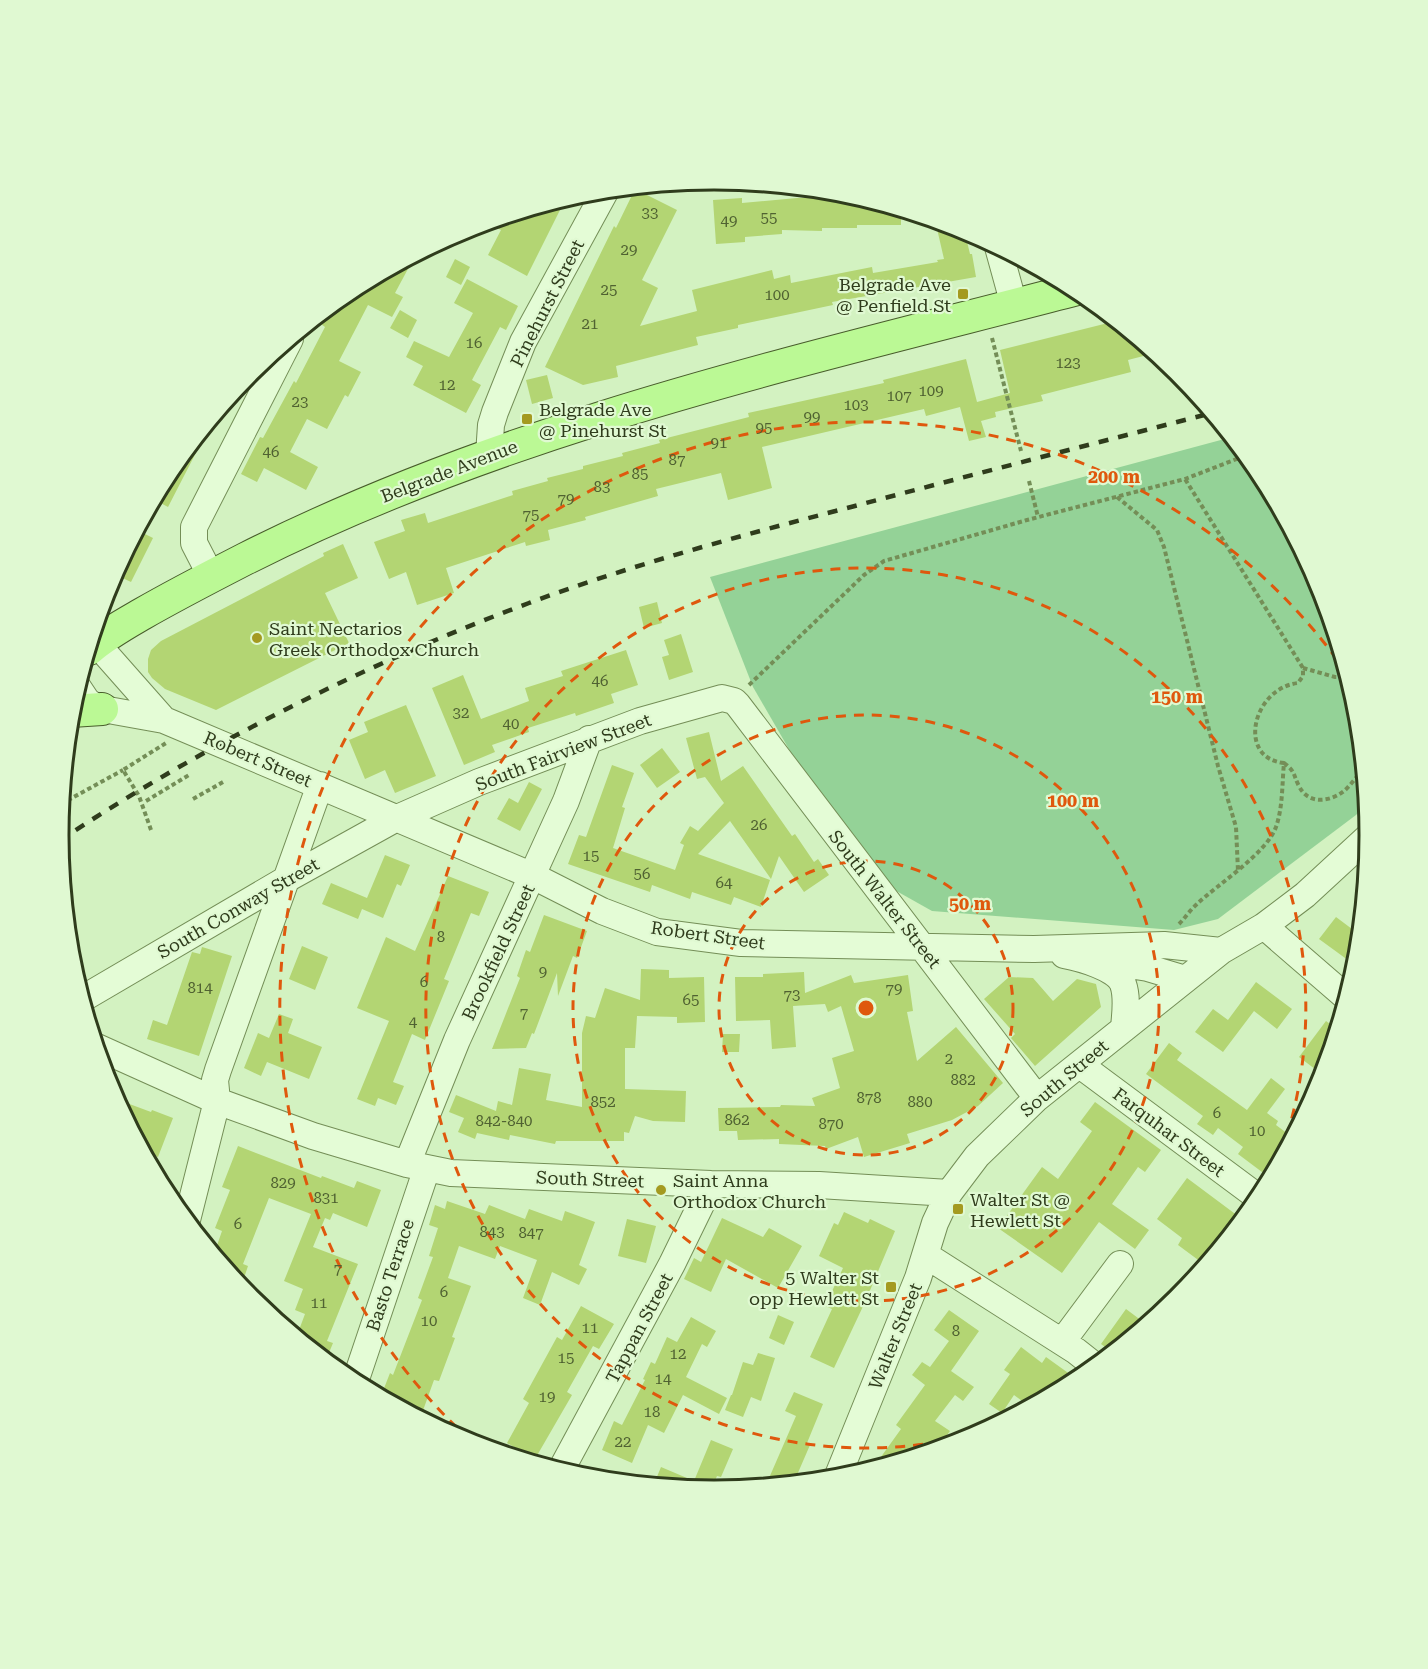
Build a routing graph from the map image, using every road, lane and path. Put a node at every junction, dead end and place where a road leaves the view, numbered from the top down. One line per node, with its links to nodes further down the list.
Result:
1 (601, 200): 8 (street, Pinehurst Street)
2 (1001, 257): 4 (street)
3 (1063, 293): 4 (main road, Belgrade Avenue)
4 (1014, 306): 8 (main road, Belgrade Avenue)
5 (992, 338): 7 (path)
6 (280, 358): 14 (street)
7 (1021, 451)
8 (489, 455): 14 (main road, Belgrade Avenue)
9 (1238, 459): 10 (path)
10 (1185, 479): 12 (path); 17 (path)
11 (1029, 481): 13 (path)
12 (1117, 497): 13 (path); 37 (path)
13 (1038, 517): 20 (path)
14 (211, 576): 15 (main road, Belgrade Avenue)
15 (99, 642)
16 (96, 651): 23 (street, Robert Street)
17 (1303, 668): 18 (path); 25 (path)
18 (1339, 677)
19 (84, 697): 21 (street)
20 (734, 701): 24 (street, South Fairview Street); 42 (street, South Walter Street)
21 (102, 709): 22 (main road); 23 (street, Robert Street)
22 (81, 710)
23 (166, 731): 26 (path); 30 (street, Robert Street)
24 (589, 739): 34 (street, South Fairview Street); 38 (street, Brookfield Street)
25 (1284, 763): 28 (path); 37 (path)
26 (123, 770): 32 (path); 35 (path)
27 (188, 773): 33 (path)
28 (1356, 777)
29 (223, 782): 31 (path)
30 (320, 784): 34 (street, Robert Street); 39 (street)
31 (193, 799)
32 (70, 800)
33 (146, 801)
34 (395, 819): 38 (street, Robert Street); 39 (street, South Conway Street)
35 (151, 830)
36 (1359, 845): 40 (street, South Street)
37 (1238, 871): 41 (path)
38 (533, 876): 42 (street, Robert Street); 54 (street, Brookfield Street)
39 (285, 880): 48 (street, South Conway Street); 53 (street)
40 (1264, 926): 44 (street, South Street); 47 (street)
41 (1174, 930)
42 (922, 947): 43 (street, Robert Street); 52 (street, South Walter Street)
43 (1034, 949): 44 (street, Robert Street); 45 (street)
44 (1221, 951): 46 (street, South Street)
45 (1076, 957): 46 (street); 49 (street)
46 (1185, 979): 49 (street, South Street)
47 (1339, 991)
48 (89, 995)
49 (1124, 1028): 51 (street, South Street)
50 (107, 1051): 53 (street, South Street)
51 (1080, 1065): 52 (street, South Street); 56 (street, Farquhar Street)
52 (1037, 1098): 57 (street, South Street)
53 (217, 1101): 54 (street, South Street); 58 (street)
54 (417, 1166): 55 (street, South Street); 63 (street, Basto Terrace)
55 (711, 1184): 57 (street, South Street); 64 (street, Tappan Street)
56 (1251, 1192)
57 (950, 1193): 59 (street, Walter Street)
58 (190, 1210)
59 (927, 1256): 61 (street); 65 (street, Walter Street)
60 (1120, 1264): 61 (street)
61 (1062, 1342): 62 (street)
62 (1087, 1360)
63 (358, 1372)
64 (565, 1462)
65 (846, 1466)

